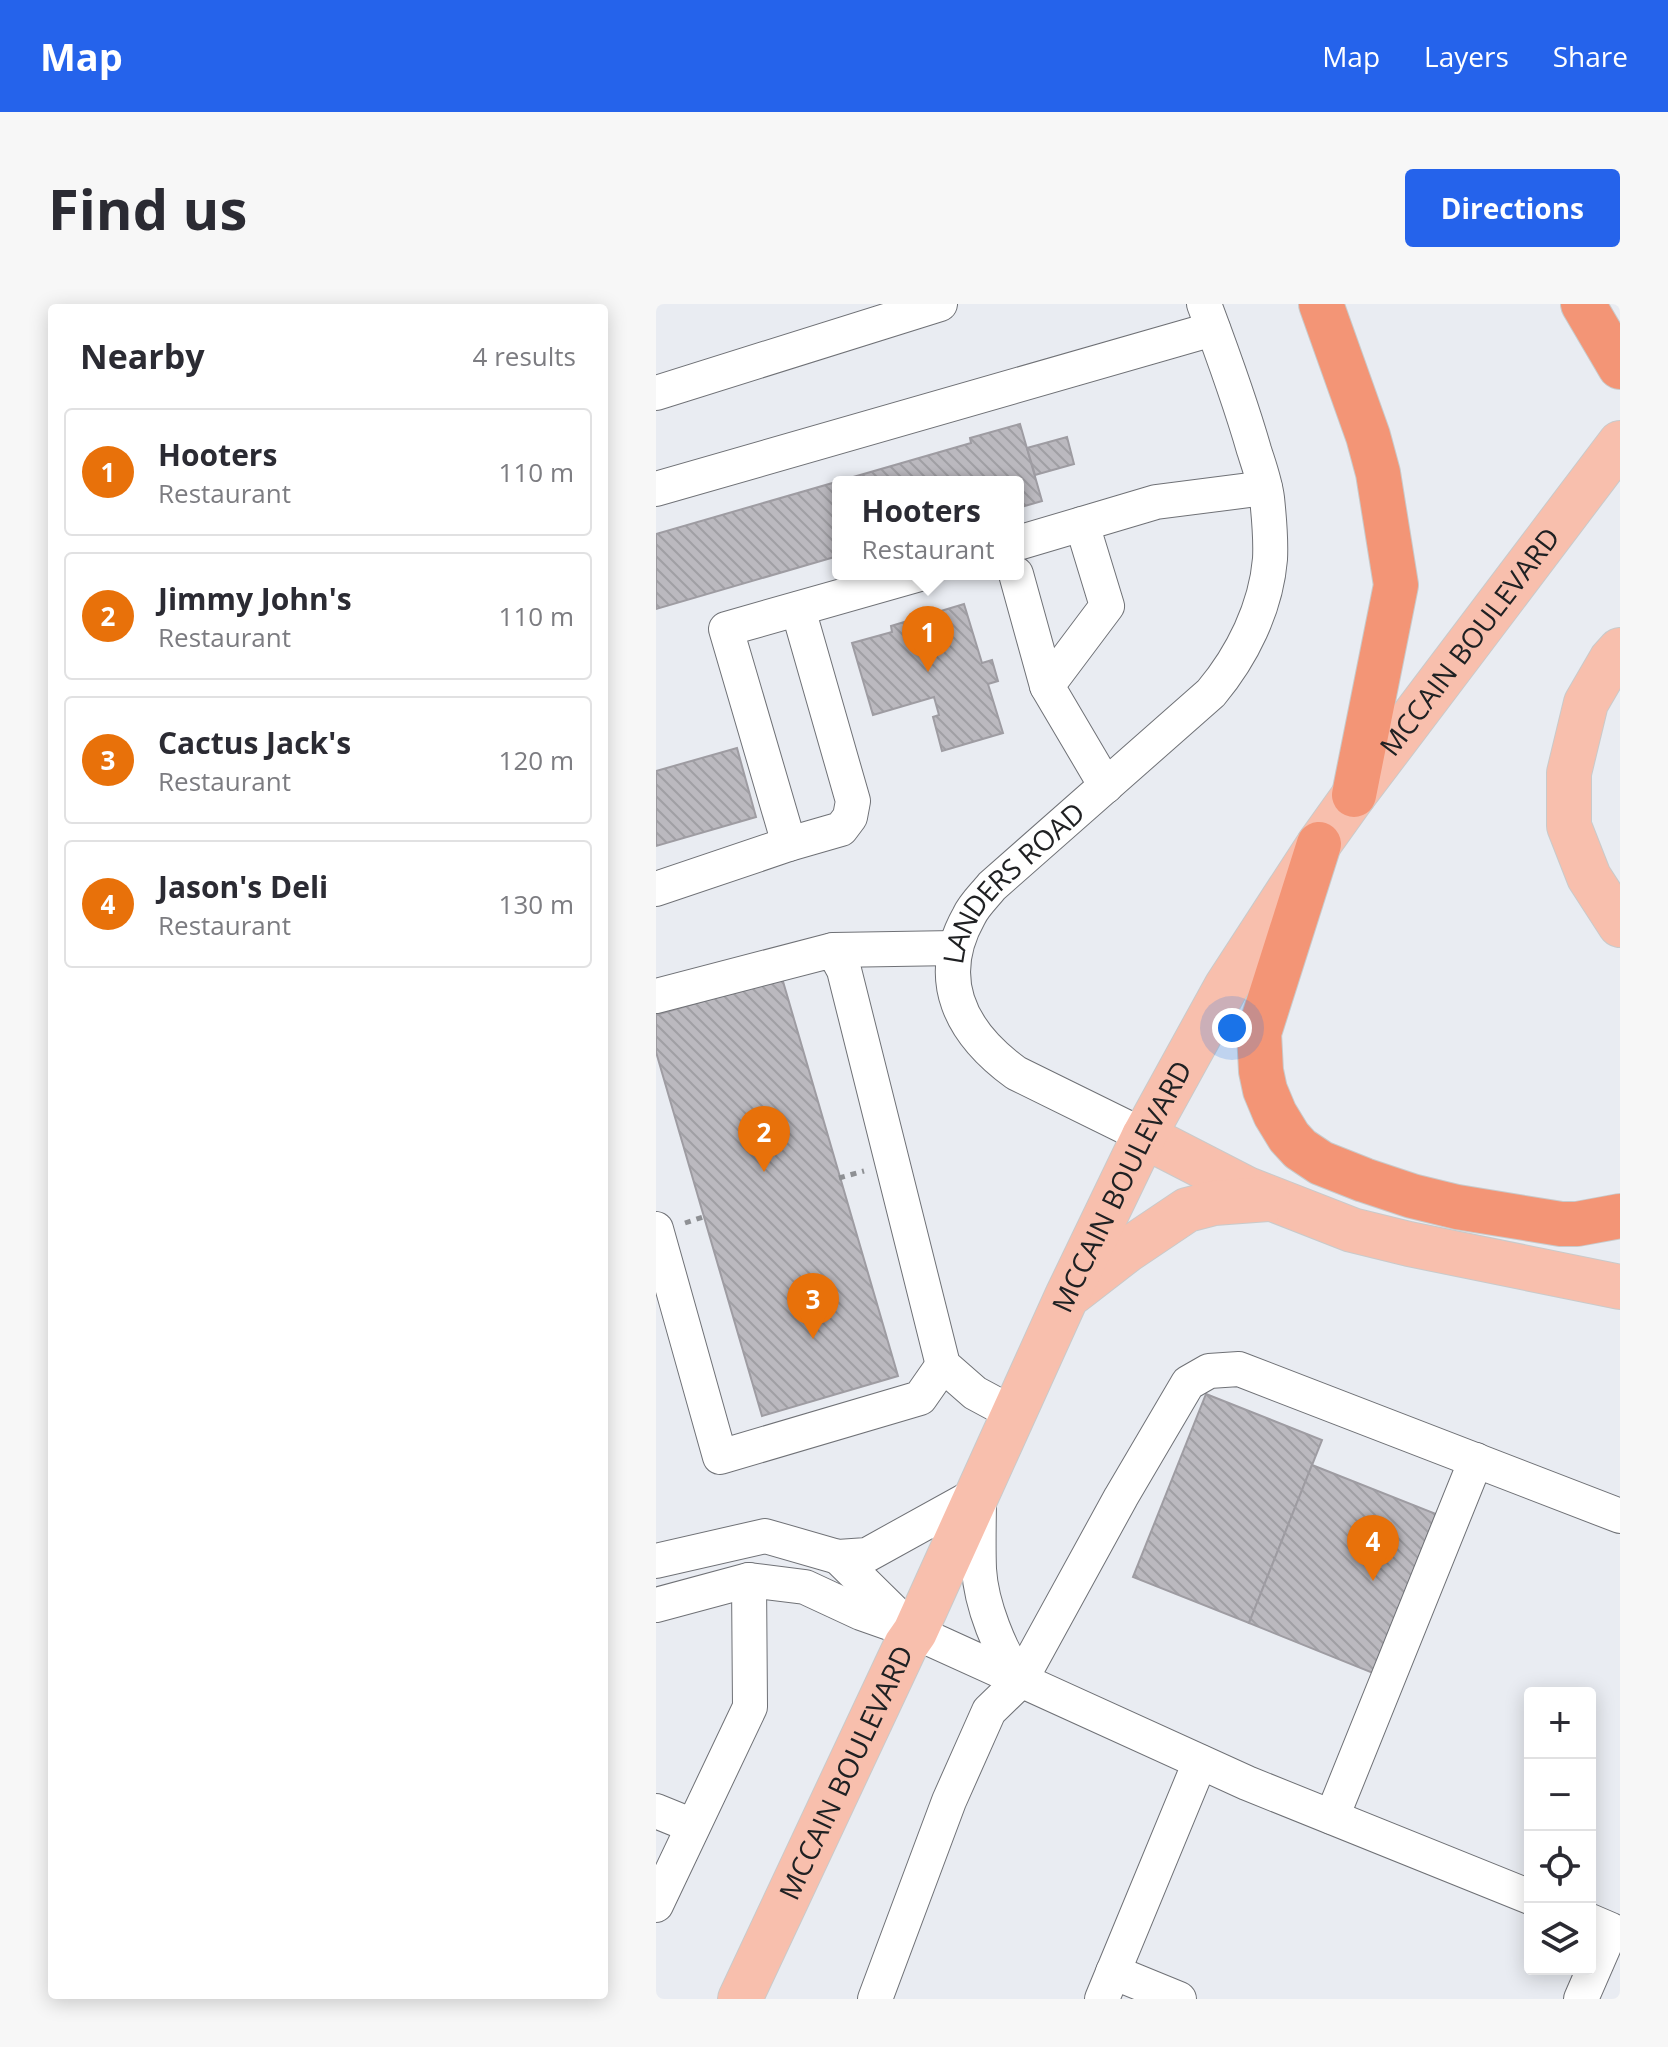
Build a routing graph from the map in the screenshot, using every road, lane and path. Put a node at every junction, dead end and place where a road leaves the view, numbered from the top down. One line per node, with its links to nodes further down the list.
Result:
1 (940, 304): 6 (street)
2 (1321, 304): 18 (highway)
3 (1583, 304): 5 (highway)
4 (1209, 317): 8 (street, LANDERS ROAD); 9 (street)
5 (1620, 367)
6 (656, 393)
7 (1620, 443): 18 (main road, MCCAIN BOULEVARD)
8 (1265, 488): 10 (street); 17 (street, LANDERS ROAD)
9 (656, 489)
10 (1082, 524): 11 (street); 16 (street)
11 (1024, 541)
12 (899, 580): 14 (street)
13 (1018, 580): 16 (street)
14 (798, 609): 19 (street); 19 (street)
15 (1620, 650): 22 (main road)
16 (1047, 686): 17 (street)
17 (1106, 786): 23 (street, LANDERS ROAD)
18 (1354, 795): 20 (main road, MCCAIN BOULEVARD)
19 (789, 844): 21 (street)
20 (1319, 844): 26 (main road, MCCAIN BOULEVARD); 28 (highway)
21 (656, 889)
22 (1620, 925)
23 (955, 948): 24 (street); 26 (street, LANDERS ROAD)
24 (833, 950): 25 (street); 32 (street)
25 (656, 996)
26 (1144, 1136): 27 (main road, LANDERS ROAD); 31 (main road, MCCAIN BOULEVARD)
27 (1273, 1199): 30 (main road, LANDERS ROAD); 31 (main road)
28 (1620, 1216)
29 (656, 1229): 32 (street)
30 (1620, 1287)
31 (1067, 1296): 33 (main road, MCCAIN BOULEVARD)
32 (943, 1365): 33 (street)
33 (1014, 1414): 35 (main road, MCCAIN BOULEVARD)
34 (1476, 1460): 36 (street); 42 (street); 45 (street)
35 (979, 1493): 37 (street); 41 (main road, MCCAIN BOULEVARD); 42 (street)
36 (1620, 1516)
37 (838, 1557): 38 (street); 41 (street)
38 (656, 1561)
39 (749, 1580): 40 (street); 41 (street); 46 (street)
40 (656, 1605)
41 (915, 1632): 42 (street); 51 (main road, MCCAIN BOULEVARD)
42 (1020, 1681): 43 (street); 52 (street)
43 (1200, 1762): 45 (street); 50 (street)
44 (656, 1811): 46 (street)
45 (1332, 1817): 47 (street)
46 (693, 1826): 48 (street)
47 (1524, 1895)
48 (656, 1905)
49 (1607, 1920): 54 (street)
50 (1107, 1985): 53 (street)
51 (746, 1993)
52 (875, 1999)
53 (1179, 1999)
54 (1581, 1999)

